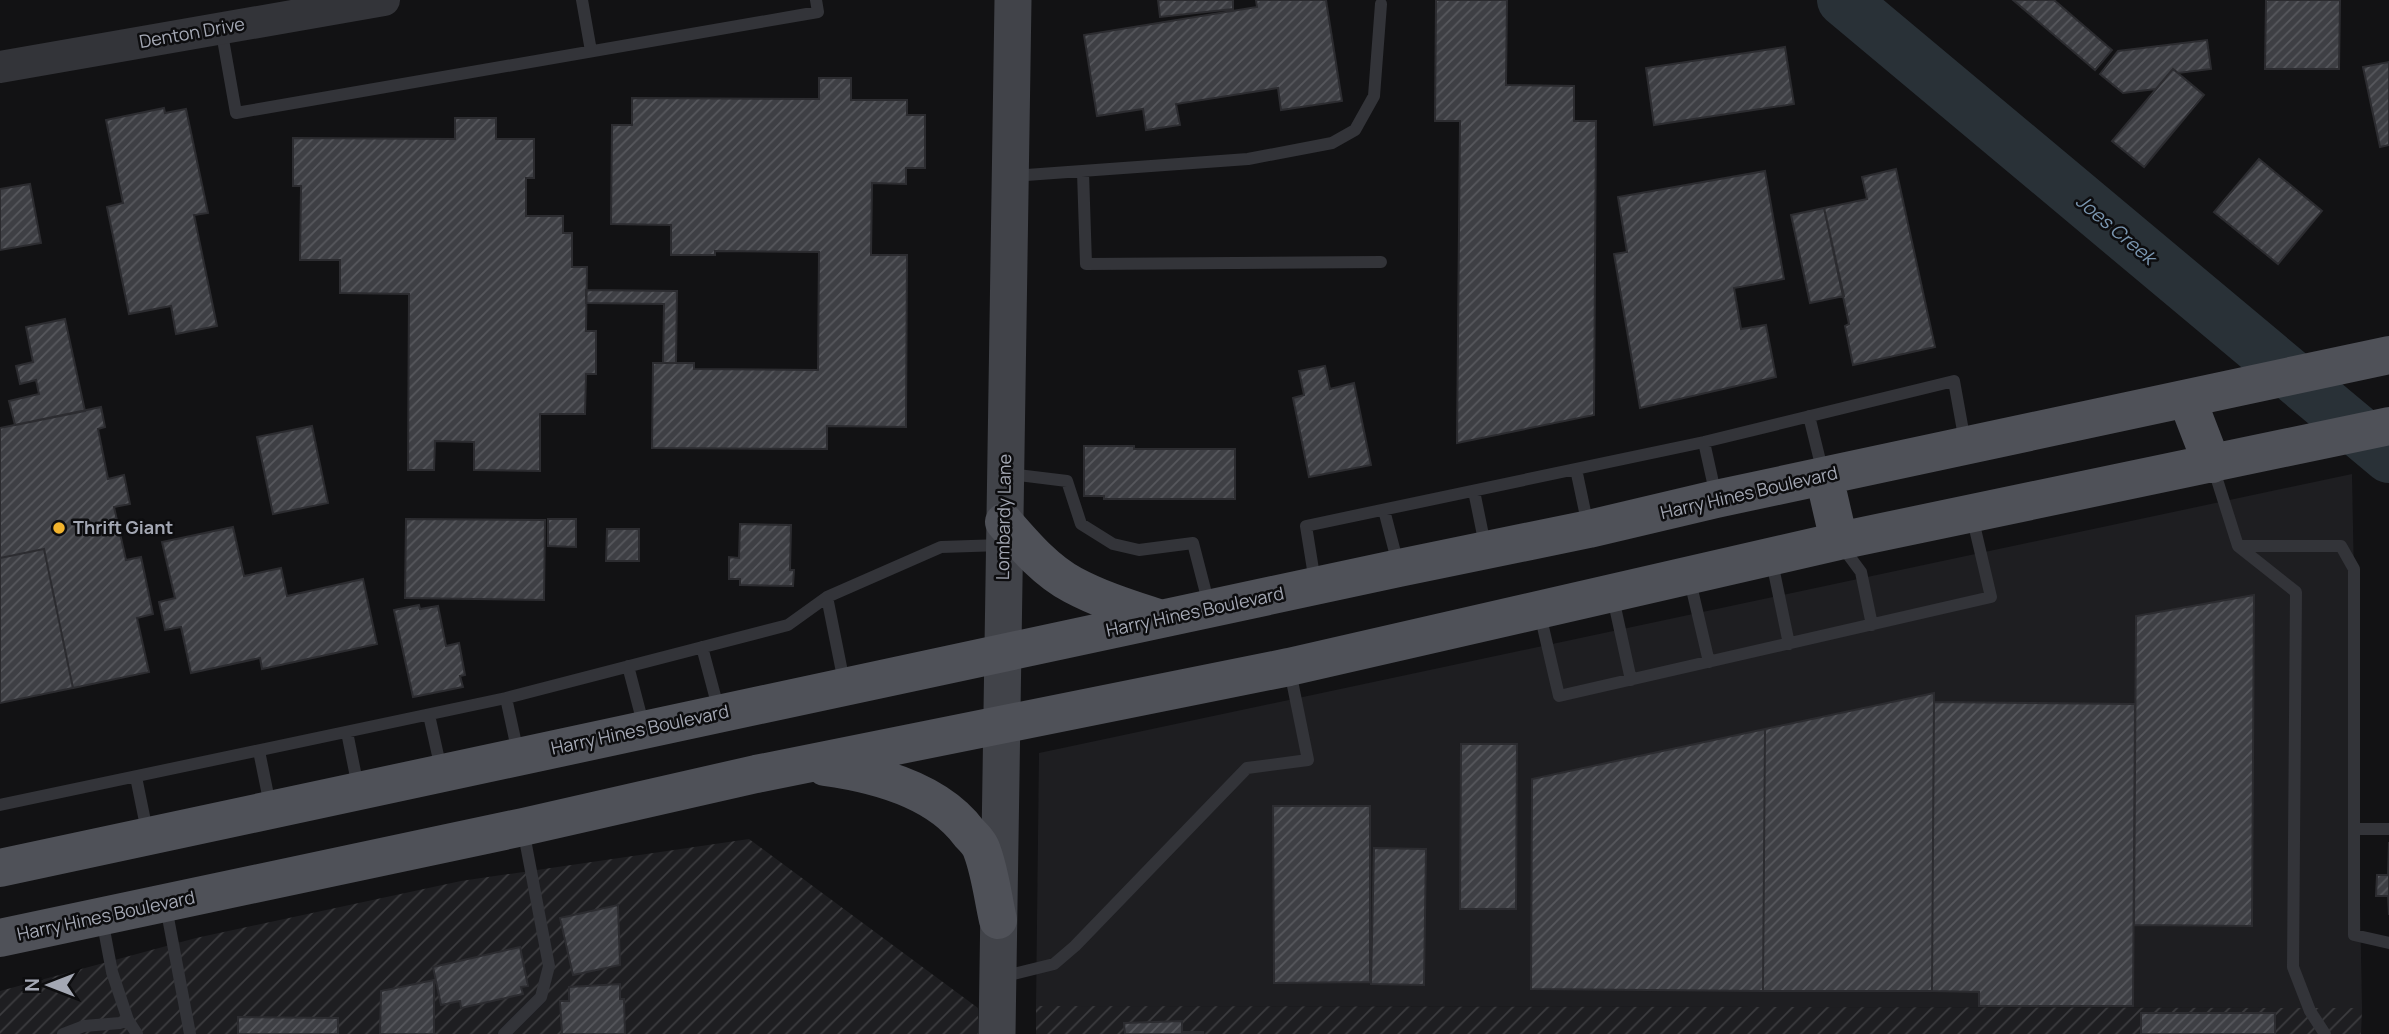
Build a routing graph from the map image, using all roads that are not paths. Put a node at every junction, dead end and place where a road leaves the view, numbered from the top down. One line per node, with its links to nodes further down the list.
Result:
1 (384, 0): 6 (street, Denton Drive)
2 (582, 0): 7 (lane)
3 (816, 0): 7 (lane)
4 (1013, 0): 10 (main road, Lombardy Lane)
5 (1381, 4): 9 (lane)
6 (221, 28): 7 (lane); 8 (street, Denton Drive)
7 (590, 51)
8 (0, 66)
9 (1083, 172): 10 (lane); 11 (lane)
10 (1010, 176): 20 (main road, Lombardy Lane)
11 (1381, 262)
12 (2386, 356): 13 (main road, Harry Hines Boulevard)
13 (2196, 397): 17 (main road, Harry Hines Boulevard); 18 (main road)
14 (1809, 416): 16 (lane); 17 (lane); 21 (lane)
15 (2389, 426): 18 (main road, Harry Hines Boulevard)
16 (1704, 442): 19 (lane); 23 (lane)
17 (1965, 446): 21 (main road, Harry Hines Boulevard)
18 (2212, 464): 25 (main road, Harry Hines Boulevard); 29 (lane)
19 (1576, 469): 22 (lane); 26 (lane)
20 (1005, 474): 27 (main road, Lombardy Lane); 37 (lane)
21 (1824, 476): 23 (main road, Harry Hines Boulevard); 28 (main road)
22 (1474, 491): 24 (lane); 30 (lane)
23 (1716, 499): 26 (main road, Harry Hines Boulevard)
24 (1384, 510): 32 (lane); 34 (lane)
25 (1972, 514): 28 (main road, Harry Hines Boulevard); 40 (lane)
26 (1589, 529): 30 (main road, Harry Hines Boulevard)
27 (1003, 533): 36 (lane); 39 (main road); 43 (main road, Lombardy Lane)
28 (1839, 541): 31 (main road, Harry Hines Boulevard); 40 (lane)
29 (2238, 546): 64 (lane); 80 (lane)
30 (1487, 551): 32 (main road, Harry Hines Boulevard)
31 (1771, 557): 33 (main road, Harry Hines Boulevard); 41 (lane)
32 (1399, 568): 34 (main road, Harry Hines Boulevard)
33 (1689, 576): 35 (main road, Harry Hines Boulevard); 44 (lane)
34 (1316, 586): 37 (main road, Harry Hines Boulevard)
35 (1612, 593): 38 (main road, Harry Hines Boulevard); 47 (lane)
36 (827, 597): 42 (lane); 48 (lane)
37 (1209, 609): 39 (main road, Harry Hines Boulevard)
38 (1539, 610): 46 (main road, Harry Hines Boulevard); 47 (lane)
39 (1163, 619): 43 (main road, Harry Hines Boulevard)
40 (1872, 625): 41 (lane)
41 (1789, 644): 44 (lane)
42 (702, 647): 45 (lane); 50 (lane)
43 (1002, 654): 48 (main road, Harry Hines Boulevard); 52 (main road, Lombardy Lane)
44 (1709, 662): 47 (lane)
45 (628, 666): 49 (lane); 53 (lane)
46 (1289, 667): 52 (main road, Harry Hines Boulevard); 73 (lane)
47 (1631, 680)
48 (844, 686): 50 (main road, Harry Hines Boulevard)
49 (506, 698): 51 (lane); 56 (lane)
50 (720, 713): 53 (main road, Harry Hines Boulevard)
51 (429, 715): 54 (lane); 58 (lane)
52 (1001, 725): 57 (main road, Harry Hines Boulevard); 70 (main road, Lombardy Lane)
53 (644, 730): 56 (main road, Harry Hines Boulevard)
54 (346, 732): 55 (lane); 60 (lane)
55 (259, 751): 59 (lane); 62 (lane)
56 (519, 757): 58 (main road, Harry Hines Boulevard)
57 (805, 765): 63 (main road, Harry Hines Boulevard); 70 (main road)
58 (441, 773): 60 (main road, Harry Hines Boulevard)
59 (136, 776): 61 (lane); 66 (lane)
60 (359, 791): 62 (main road, Harry Hines Boulevard)
61 (0, 806)
62 (271, 810): 66 (main road, Harry Hines Boulevard)
63 (523, 827): 68 (main road, Harry Hines Boulevard); 78 (lane)
64 (2354, 829): 65 (lane); 72 (lane)
65 (2389, 829)
66 (148, 837): 67 (main road, Harry Hines Boulevard)
67 (0, 868)
68 (165, 903): 69 (main road, Harry Hines Boulevard); 77 (lane)
69 (101, 917): 71 (main road, Harry Hines Boulevard); 74 (lane)
70 (998, 920): 73 (main road, Lombardy Lane)
71 (0, 938)
72 (2389, 943)
73 (998, 978): 79 (main road, Lombardy Lane)
74 (128, 1020): 75 (lane); 76 (lane)
75 (63, 1034)
76 (137, 1034)
77 (190, 1034)
78 (504, 1034)
79 (997, 1034)
80 (2325, 1034)

